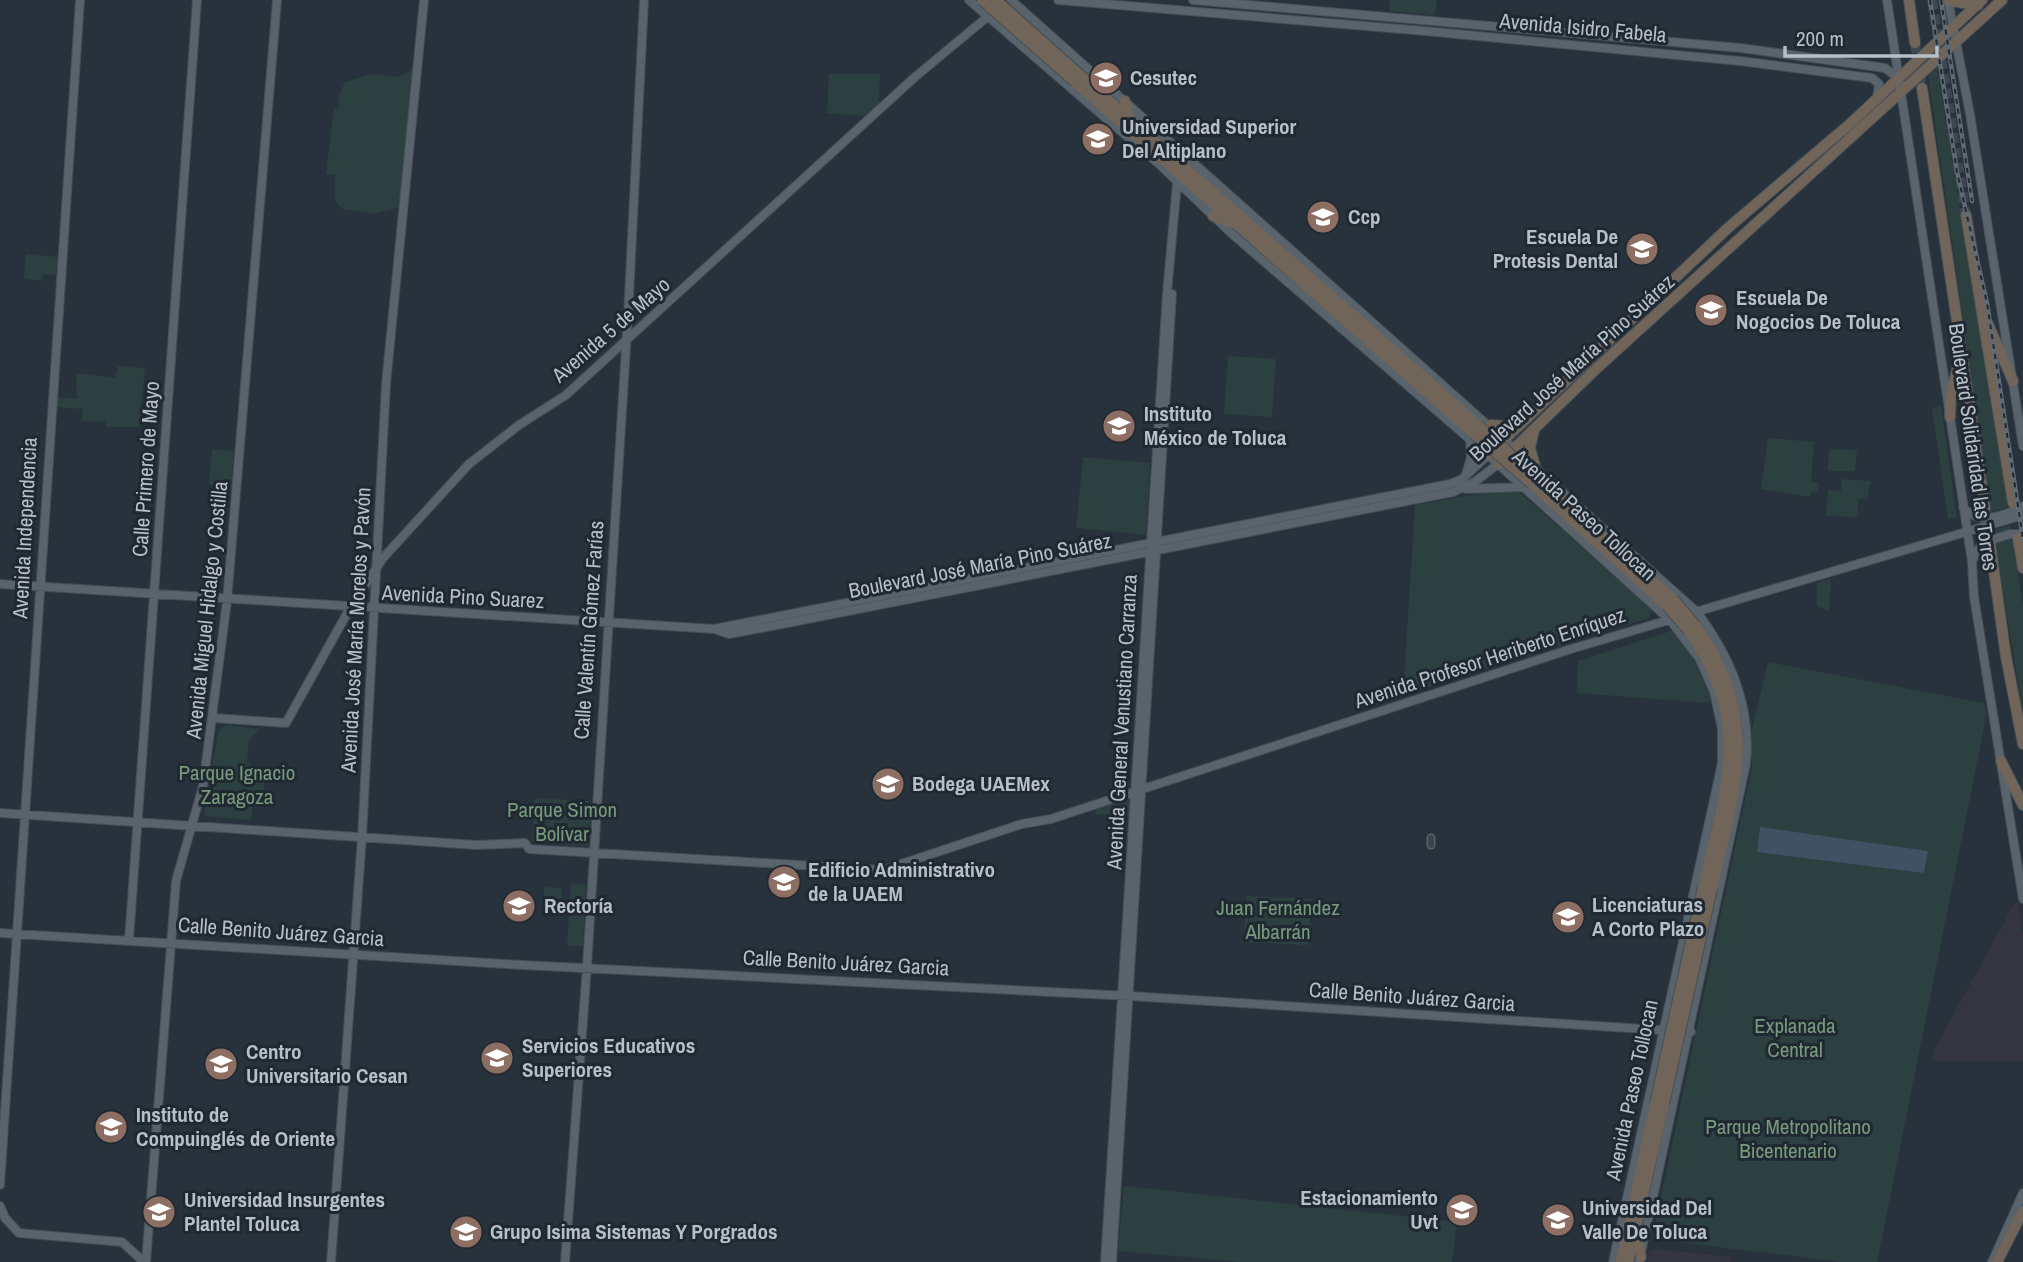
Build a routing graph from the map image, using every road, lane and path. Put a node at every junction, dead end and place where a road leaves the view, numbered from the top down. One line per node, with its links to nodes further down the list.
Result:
1 (80, 0): 76 (main road, Avenida Independencia)
2 (197, 0): 77 (main road, Calle Primero de Mayo)
3 (277, 0): 78 (main road, Avenida Miguel Hidalgo y Costilla)
4 (424, 0): 73 (main road, Avenida José María Morelos y Pavón)
5 (644, 0): 48 (main road, Calle Valentín Gómez Farías)
6 (969, 0): 21 (main road, Avenida Paseo Tollocan)
7 (982, 0): 29 (highway, Avenida Paseo Tollocan, bridge)
8 (996, 0): 29 (highway, Avenida Paseo Tollocan, bridge)
9 (1008, 0): 20 (main road, Avenida Paseo Tollocan); 21 (main road, Avenida 5 de Mayo)
10 (1019, 0): 20 (main road)
11 (1058, 0): 18 (main road, Avenida Isidro Fabela)
12 (1193, 0): 22 (main road, Avenida Isidro Fabela)
13 (1887, 0): 28 (main road, Boulevard Solidaridad las Torres)
14 (1909, 0): 27 (highway)
15 (1949, 0): 17 (highway); 24 (main road)
16 (2002, 0): 26 (highway, Boulevard José María Pino Suárez)
17 (1980, 2): 24 (highway, Boulevard José María Pino Suárez)
18 (1142, 3): 19 (main road, Avenida Isidro Fabela)
19 (1156, 3): 23 (main road, Avenida Isidro Fabela)
20 (1025, 12): 25 (main road); 33 (main road, Avenida Paseo Tollocan)
21 (988, 16): 25 (main road, Avenida Paseo Tollocan); 48 (main road, Avenida 5 de Mayo)
22 (1391, 18): 23 (main road); 28 (main road, Avenida Isidro Fabela)
23 (1383, 27): 32 (main road, Avenida Isidro Fabela)
24 (1953, 29): 26 (main road); 28 (highway, Boulevard José María Pino Suárez)
25 (1008, 36): 36 (main road, Avenida Paseo Tollocan)
26 (1956, 41): 31 (highway, Boulevard José María Pino Suárez); 49 (main road)
27 (1915, 43)
28 (1897, 77): 31 (main road, Boulevard Solidaridad las Torres); 32 (highway, Boulevard José María Pino Suárez)
29 (1077, 78): 34 (highway, Avenida Paseo Tollocan); 35 (highway, Avenida Paseo Tollocan)
30 (1922, 88): 47 (highway, Boulevard Solidaridad las Torres)
31 (1899, 93): 50 (main road, Boulevard Solidaridad las Torres); 52 (highway, Boulevard José María Pino Suárez)
32 (1877, 97): 51 (highway, Boulevard José María Pino Suárez)
33 (1125, 101): 34 (highway); 37 (main road, Avenida Paseo Tollocan)
34 (1130, 118): 38 (highway, Avenida Paseo Tollocan)
35 (1130, 132): 36 (highway); 38 (highway, Avenida Paseo Tollocan)
36 (1139, 147): 39 (main road, Avenida Paseo Tollocan)
37 (1191, 159): 38 (highway); 44 (main road, Avenida Paseo Tollocan)
38 (1171, 160): 39 (highway); 42 (highway, Avenida Paseo Tollocan); 44 (highway, Avenida Paseo Tollocan)
39 (1177, 183): 41 (main road, Avenida Paseo Tollocan); 71 (main road, Avenida General Venustiano Carranza)
40 (1966, 215): 45 (highway, Boulevard Solidaridad las Torres)
41 (1213, 216): 42 (highway); 46 (main road, Avenida Paseo Tollocan)
42 (1239, 225): 43 (highway, Avenida Paseo Tollocan)
43 (1307, 288): 46 (highway); 53 (highway, Avenida Paseo Tollocan)
44 (1331, 289): 53 (highway, Avenida Paseo Tollocan)
45 (1980, 299): 49 (highway); 64 (highway, Boulevard Solidaridad las Torres)
46 (1313, 304): 53 (main road, Avenida Paseo Tollocan)
47 (1960, 340): 50 (highway); 66 (highway, Boulevard Solidaridad las Torres)
48 (626, 341): 73 (main road, Avenida 5 de Mayo); 84 (main road, Calle Valentín Gómez Farías)
49 (2013, 381): 55 (main road)
50 (1950, 417): 65 (main road, Boulevard Solidaridad las Torres)
51 (1524, 420): 53 (highway); 54 (highway, Boulevard José María Pino Suárez)
52 (1535, 427): 56 (highway, Boulevard José María Pino Suárez); 59 (highway)
53 (1478, 431): 54 (main road, Avenida Paseo Tollocan); 57 (main road, Avenida Paseo Tollocan); 60 (main road); 62 (highway, Avenida Paseo Tollocan, bridge)
54 (1506, 438): 56 (main road, Avenida Paseo Tollocan); 57 (highway, Boulevard José María Pino Suárez)
55 (2023, 446)
56 (1516, 448): 58 (highway, Boulevard José María Pino Suárez); 59 (main road, Avenida Paseo Tollocan)
57 (1488, 455): 58 (main road, Avenida Paseo Tollocan); 60 (main road, Boulevard José María Pino Suárez)
58 (1498, 464): 61 (main road, Avenida Paseo Tollocan); 63 (main road, Boulevard José María Pino Suárez)
59 (1532, 464): 61 (main road); 81 (main road, Avenida Paseo Tollocan)
60 (1465, 477): 71 (main road, Boulevard José María Pino Suárez)
61 (1515, 483): 62 (main road, Avenida Paseo Tollocan); 63 (main road)
62 (1531, 483): 83 (main road, Avenida Paseo Tollocan); 85 (highway, Avenida Paseo Tollocan, bridge)
63 (1463, 489): 71 (main road, Boulevard José María Pino Suárez)
64 (2018, 504): 65 (main road)
65 (1963, 508): 68 (main road, Boulevard Solidaridad las Torres)
66 (1985, 508)
67 (2023, 515): 68 (main road, Avenida Profesor Heriberto Enríquez)
68 (1966, 531): 72 (main road, Boulevard Solidaridad las Torres); 81 (main road, Avenida Profesor Heriberto Enríquez)
69 (2021, 536): 72 (main road); 74 (highway, Boulevard Solidaridad las Torres)
70 (1990, 542): 90 (highway, Boulevard Solidaridad las Torres)
71 (1154, 547): 82 (main road, Boulevard José María Pino Suárez); 86 (main road, Boulevard José María Pino Suárez); 95 (main road, Avenida General Venustiano Carranza)
72 (1972, 562): 92 (main road, Boulevard Solidaridad las Torres)
73 (377, 566): 79 (main road, Avenida 5 de Mayo); 80 (main road, Avenida José María Morelos y Pavón)
74 (2023, 568)
75 (0, 584): 76 (main road, Avenida Pino Suarez)
76 (39, 587): 77 (main road, Avenida Pino Suarez); 99 (main road, Avenida Independencia)
77 (154, 596): 78 (main road, Avenida Pino Suarez); 100 (main road, Calle Primero de Mayo)
78 (227, 601): 79 (main road, Avenida Pino Suarez); 88 (main road, Avenida Miguel Hidalgo y Costilla)
79 (350, 608): 80 (main road, Avenida Pino Suarez); 88 (main road, Avenida 5 de Mayo)
80 (375, 609): 84 (main road, Avenida Pino Suarez); 102 (main road, Avenida José María Morelos y Pavón)
81 (1697, 612): 83 (main road, Avenida Profesor Heriberto Enríquez); 91 (main road, Avenida Paseo Tollocan)
82 (766, 618): 86 (main road); 87 (main road, Boulevard José María Pino Suárez)
83 (1670, 620): 94 (main road, Avenida Paseo Tollocan); 95 (main road, Avenida Profesor Heriberto Enríquez)
84 (607, 624): 87 (main road, Avenida Pino Suarez); 103 (main road, Calle Valentín Gómez Farías)
85 (1692, 627): 89 (highway, Avenida Paseo Tollocan); 96 (highway, Avenida Paseo Tollocan)
86 (767, 628): 87 (main road, Boulevard José María Pino Suárez)
87 (714, 629)
88 (214, 718): 101 (main road, Avenida Miguel Hidalgo y Costilla)
89 (1739, 734): 91 (highway); 93 (highway, Avenida Paseo Tollocan)
90 (2023, 744)
91 (1747, 749): 93 (highway); 114 (main road, Avenida Paseo Tollocan)
92 (2001, 761): 97 (highway); 105 (main road, Boulevard Solidaridad las Torres)
93 (1738, 766): 104 (highway, Avenida Paseo Tollocan)
94 (1718, 786): 96 (highway); 113 (main road, Avenida Paseo Tollocan)
95 (1139, 789): 103 (main road, Avenida Profesor Heriberto Enríquez); 112 (main road, Avenida General Venustiano Carranza)
96 (1722, 805): 104 (highway, Avenida Paseo Tollocan)
97 (2023, 805)
98 (0, 813): 99 (main road, Avenida Profesor Heriberto Enríquez)
99 (24, 814): 100 (main road, Avenida Profesor Heriberto Enríquez); 107 (main road, Avenida Independencia)
100 (138, 822): 101 (main road, Avenida Profesor Heriberto Enríquez); 108 (main road, Calle Primero de Mayo)
101 (193, 825): 102 (main road, Avenida Profesor Heriberto Enríquez); 109 (main road, Avenida Miguel Hidalgo y Costilla)
102 (362, 837): 103 (main road, Avenida Profesor Heriberto Enríquez); 110 (main road, Avenida José María Morelos y Pavón)
103 (593, 853): 111 (main road, Calle Valentín Gómez Farías)
104 (1708, 888): 117 (highway, Avenida Paseo Tollocan, bridge)
105 (2023, 900)
106 (0, 933): 107 (main road, Calle Benito Juárez Garcia)
107 (16, 934): 108 (main road, Calle Benito Juárez Garcia); 118 (main road, Avenida Independencia)
108 (130, 940): 109 (main road, Calle Benito Juárez Garcia)
109 (170, 942): 110 (main road, Calle Benito Juárez Garcia); 126 (main road, Avenida Miguel Hidalgo y Costilla)
110 (354, 954): 111 (main road, Calle Benito Juárez Garcia); 127 (main road, Avenida José María Morelos y Pavón)
111 (587, 967): 112 (main road, Calle Benito Juárez Garcia); 128 (main road, Calle Valentín Gómez Farías)
112 (1127, 995): 113 (main road, Calle Benito Juárez Garcia); 129 (main road, Avenida General Venustiano Carranza); 130 (main road, Avenida General Venustiano Carranza)
113 (1665, 1029): 114 (main road, Calle Benito Juárez Garcia); 115 (main road, Avenida Paseo Tollocan)
114 (1691, 1032): 116 (main road, Avenida Paseo Tollocan)
115 (1661, 1049): 116 (main road); 123 (main road, Avenida Paseo Tollocan)
116 (1686, 1055): 125 (main road, Avenida Paseo Tollocan)
117 (1660, 1104): 121 (highway, Avenida Paseo Tollocan); 124 (highway, Avenida Paseo Tollocan)
118 (0, 1185)
119 (2023, 1193): 134 (main road)
120 (0, 1206): 126 (main road)
121 (1633, 1208): 123 (highway); 132 (highway, Avenida Paseo Tollocan)
122 (2023, 1211): 134 (highway)
123 (1624, 1219): 131 (main road, Avenida Paseo Tollocan)
124 (1636, 1229): 125 (highway); 133 (highway, Avenida Paseo Tollocan)
125 (1640, 1259)
126 (145, 1262)
127 (331, 1262)
128 (565, 1262)
129 (1105, 1262)
130 (1112, 1262)
131 (1613, 1262)
132 (1621, 1262)
133 (1628, 1262)
134 (1995, 1262)

